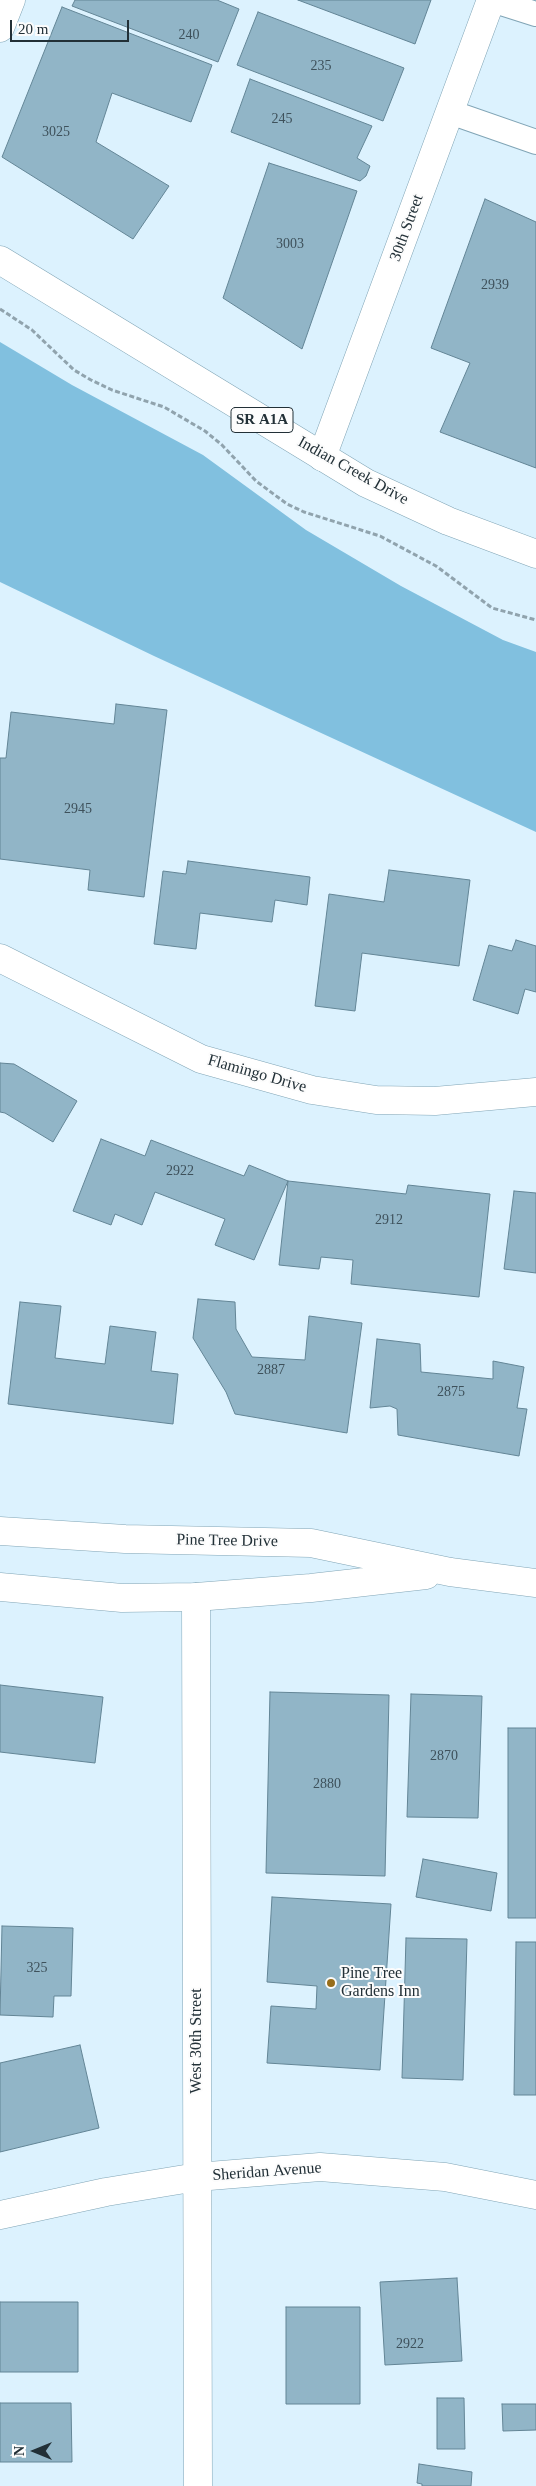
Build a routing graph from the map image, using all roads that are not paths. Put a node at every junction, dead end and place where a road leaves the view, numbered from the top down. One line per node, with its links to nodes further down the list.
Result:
1 (10, 0): 4 (street)
2 (492, 0): 3 (lane); 5 (street, 30th Street)
3 (536, 14)
4 (0, 28)
5 (450, 112): 6 (lane); 8 (street, 30th Street)
6 (536, 142)
7 (0, 260): 8 (street, Indian Creek Drive / SR A1A)
8 (322, 456): 9 (street, Indian Creek Drive / SR A1A)
9 (536, 554)
10 (0, 958): 11 (street, Flamingo Drive)
11 (536, 1092)
12 (0, 1531): 13 (street, Pine Tree Drive)
13 (450, 1572): 14 (street, Pine Tree Drive); 16 (street, Pine Tree Drive)
14 (536, 1584)
15 (0, 1587): 16 (street, Pine Tree Drive)
16 (196, 1597): 17 (street, West 30th Street)
17 (198, 2177): 18 (street, Sheridan Avenue); 19 (street, Sheridan Avenue); 20 (street, West 30th Street)
18 (536, 2195)
19 (0, 2215)
20 (198, 2486)

